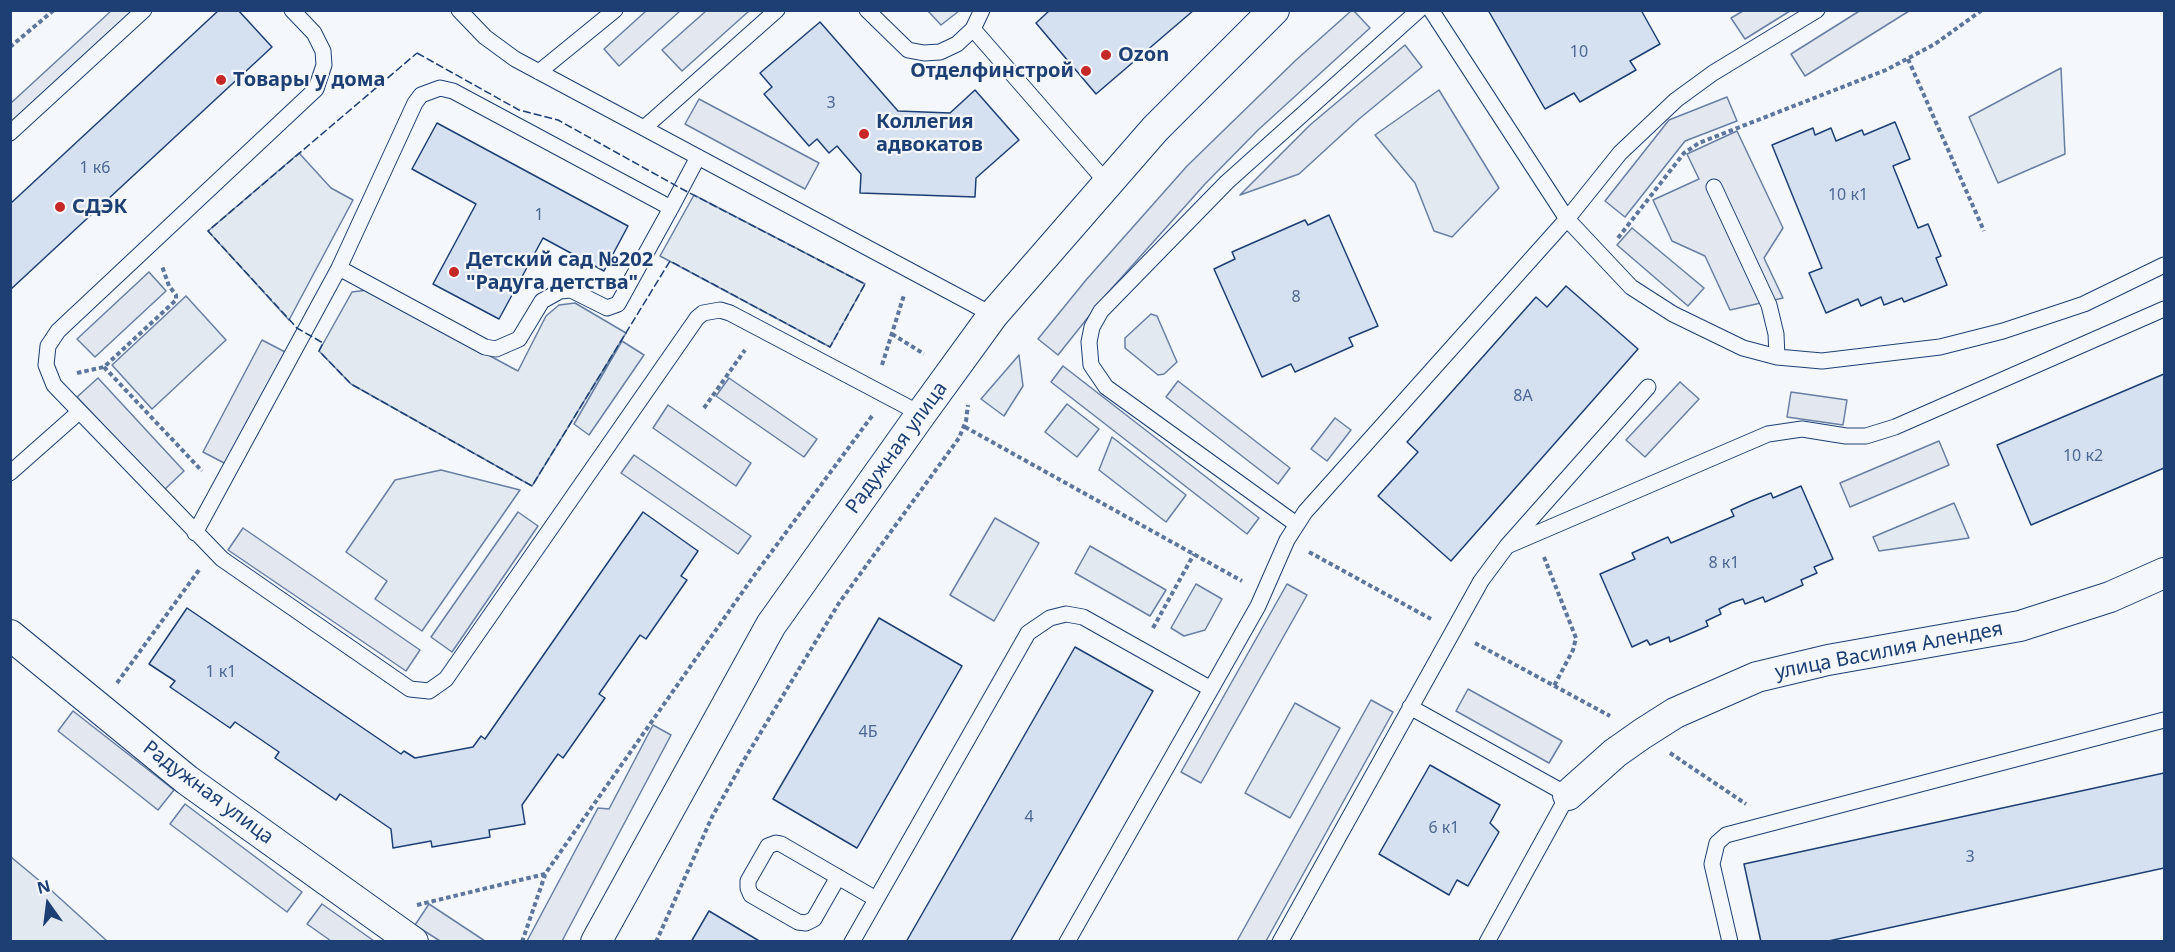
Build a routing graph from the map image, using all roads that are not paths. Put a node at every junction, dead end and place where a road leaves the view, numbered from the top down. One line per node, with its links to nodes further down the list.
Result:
1 (144, 10): 15 (lane)
2 (292, 10): 27 (lane)
3 (459, 10): 13 (lane)
4 (615, 10): 13 (lane)
5 (777, 10): 14 (lane)
6 (867, 10): 12 (lane)
7 (982, 10): 12 (lane)
8 (1274, 10): 17 (street, Радужная улица)
9 (1419, 10): 30 (lane)
10 (1431, 10): 20 (lane)
11 (1817, 10): 20 (lane)
12 (973, 29): 17 (lane)
13 (539, 72): 14 (lane)
14 (644, 128): 16 (lane)
15 (10, 133)
16 (698, 158): 19 (lane); 24 (lane)
17 (1108, 184): 24 (street, Радужная улица)
18 (1714, 187): 25 (lane)
19 (671, 208): 22 (lane); 22 (lane)
20 (1567, 219): 25 (lane); 30 (lane)
21 (2164, 265): 25 (lane)
22 (339, 268): 31 (lane)
23 (2164, 309): 32 (lane)
24 (993, 315): 28 (street, Радужная улица)
25 (1778, 357)
26 (1647, 387): 32 (lane)
27 (79, 412): 29 (lane); 31 (lane)
28 (921, 414): 31 (lane); 42 (street, Радужная улица)
29 (10, 473)
30 (1296, 524): 35 (lane)
31 (195, 533)
32 (1507, 546): 36 (lane)
33 (2164, 573): 38 (street, улица Василия Алендея)
34 (10, 635): 41 (street, Радужная улица)
35 (1211, 689): 40 (lane); 44 (lane)
36 (1410, 707): 38 (lane); 45 (lane)
37 (2164, 720): 47 (lane)
38 (1568, 795): 46 (lane)
39 (838, 878): 39 (lane); 40 (lane)
40 (876, 899): 43 (lane)
41 (413, 942)
42 (596, 942)
43 (852, 942)
44 (1067, 942)
45 (1280, 942)
46 (1487, 942)
47 (1730, 942)

